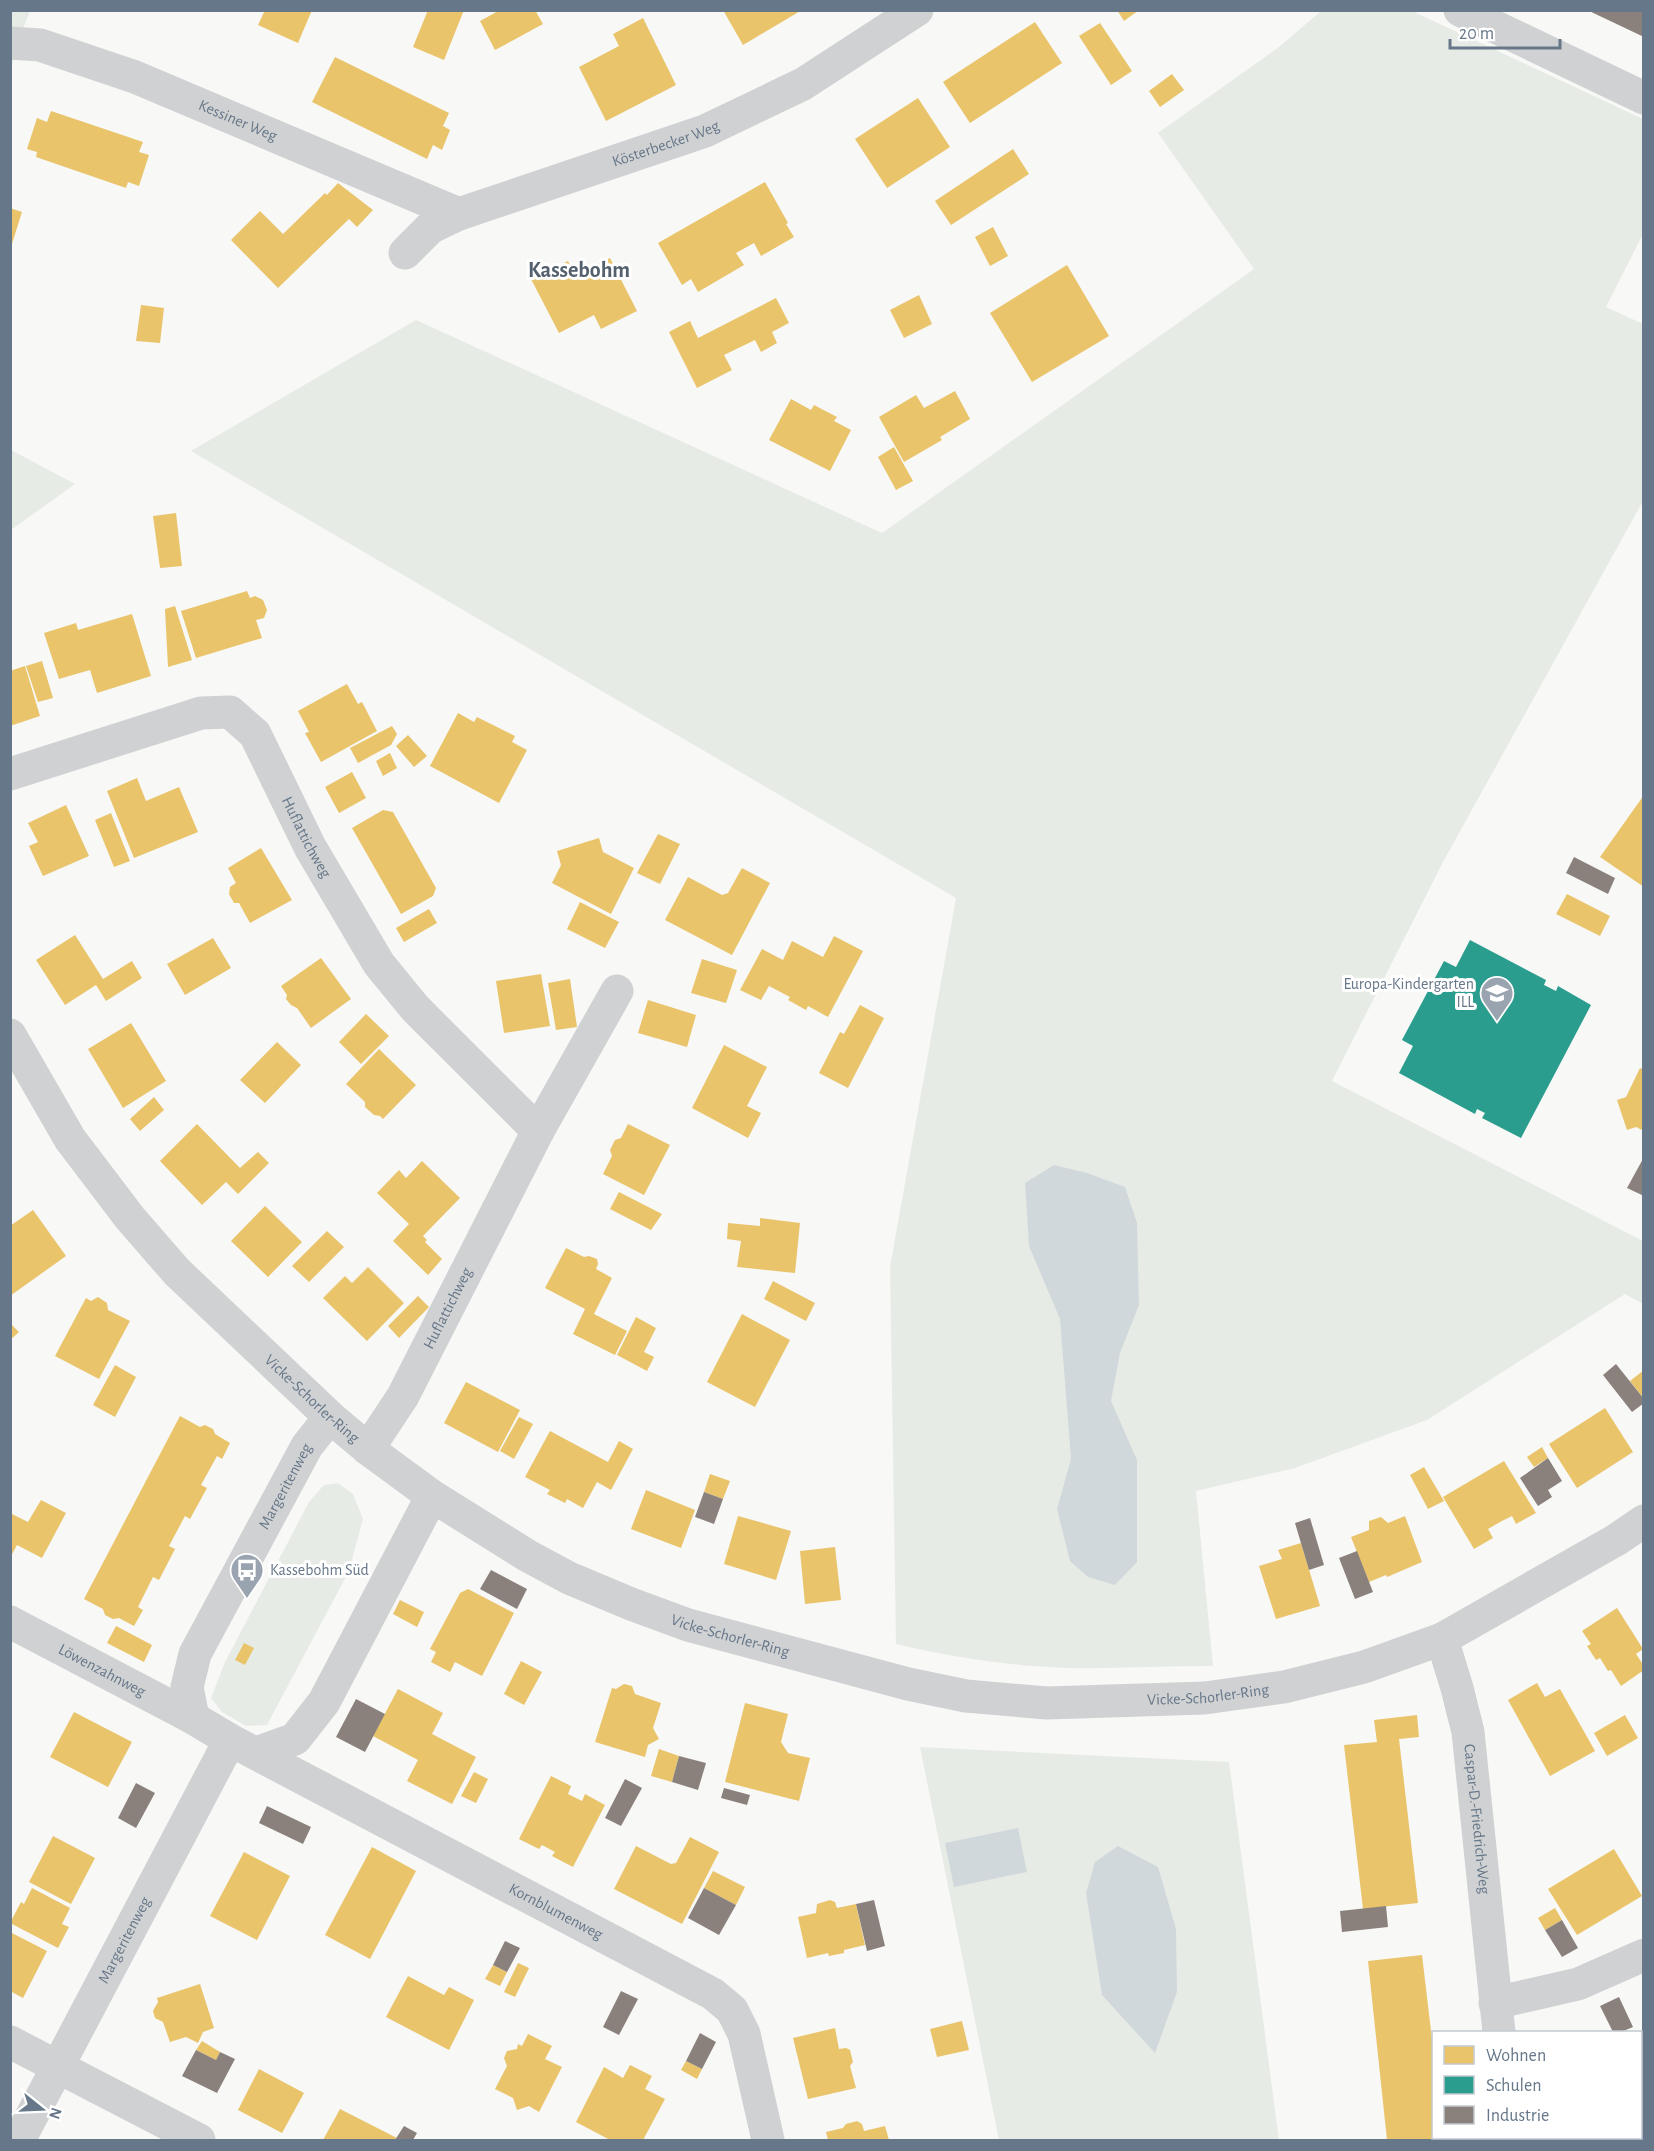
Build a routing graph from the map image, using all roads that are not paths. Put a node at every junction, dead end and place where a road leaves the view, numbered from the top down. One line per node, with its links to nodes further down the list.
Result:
1 (917, 10): 5 (street, Kösterbecker Weg)
2 (1460, 10): 4 (street)
3 (10, 43): 5 (street, Kessiner Weg)
4 (1644, 98)
5 (459, 214): 6 (street, Kösterbecker Weg)
6 (405, 252)
7 (10, 774): 10 (street, Huflattichweg)
8 (617, 991): 10 (street, Huflattichweg)
9 (10, 1035): 11 (street, Vicke-Schorler-Ring)
10 (538, 1131): 12 (street, Huflattichweg)
11 (330, 1417): 12 (street, Vicke-Schorler-Ring); 17 (street, Margeritenweg)
12 (368, 1449): 13 (street, Vicke-Schorler-Ring)
13 (432, 1496): 16 (street, Vicke-Schorler-Ring); 18 (street)
14 (1644, 1521): 16 (street, Vicke-Schorler-Ring)
15 (10, 1622): 17 (street, Löwenzahnweg)
16 (1442, 1639): 20 (street, Caspar-D.-Friedrich-Weg)
17 (193, 1718): 18 (street)
18 (243, 1746): 22 (street, Margeritenweg); 25 (street, Kornblumenweg)
19 (1644, 1955): 20 (street, Caspar-D.-Friedrich-Weg)
20 (1497, 2018)
21 (10, 2042): 22 (street)
22 (57, 2067): 23 (street, Margeritenweg); 24 (street)
23 (19, 2140)
24 (199, 2140)
25 (768, 2140)

